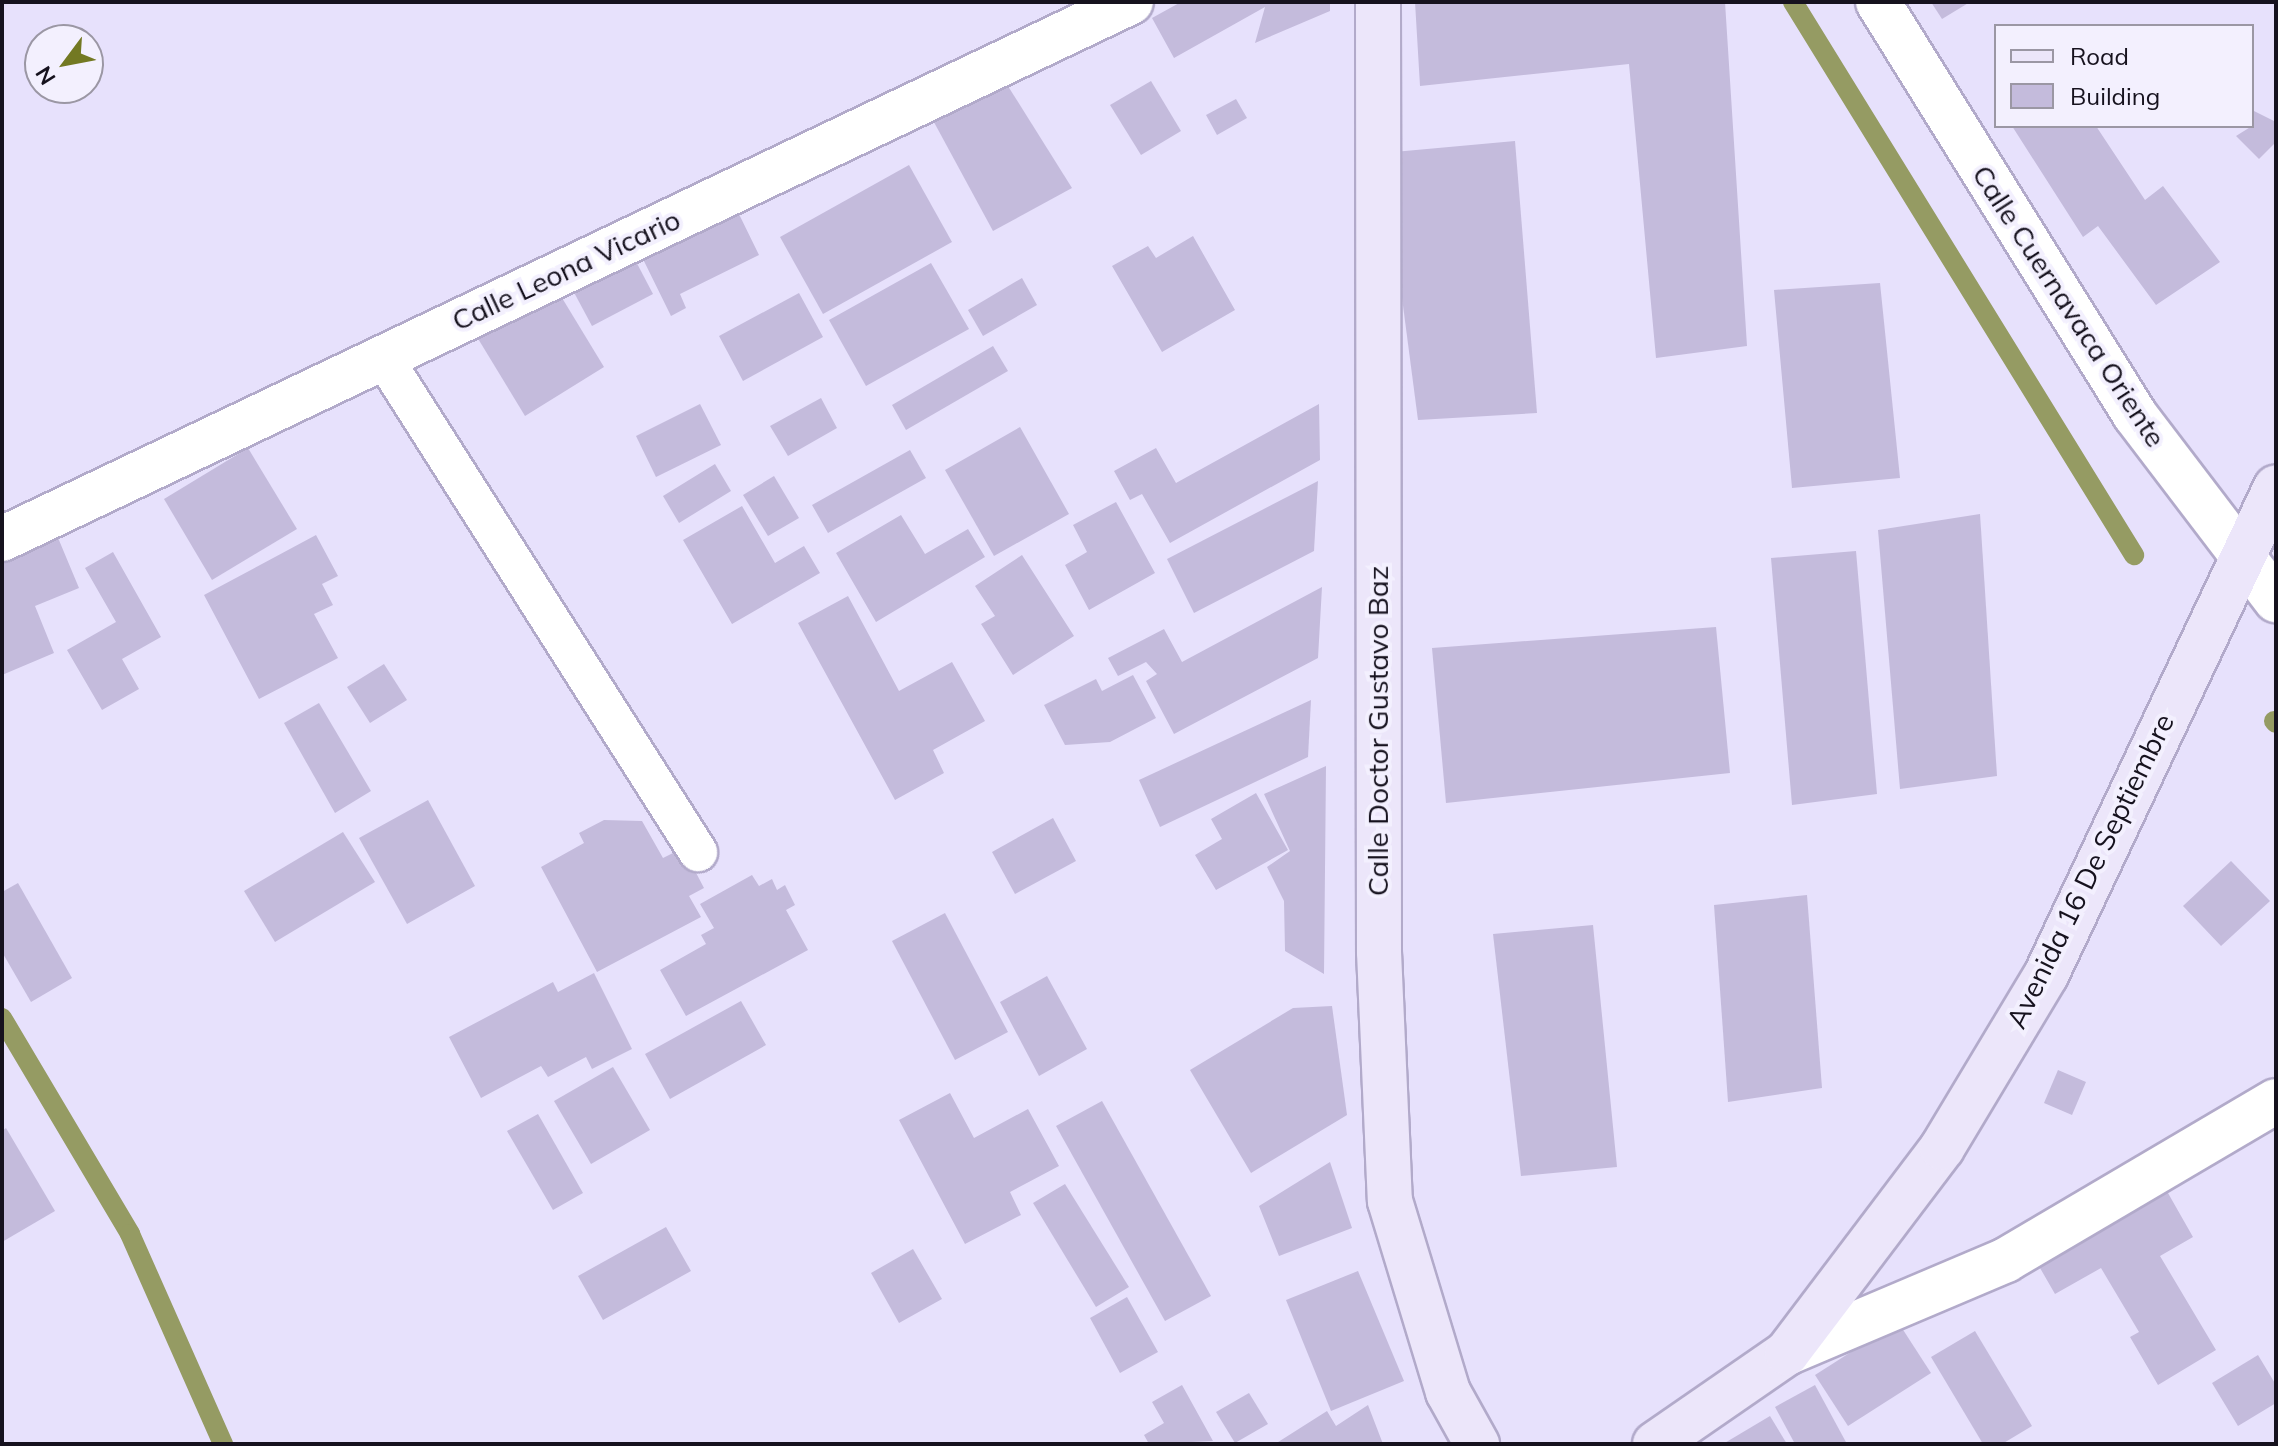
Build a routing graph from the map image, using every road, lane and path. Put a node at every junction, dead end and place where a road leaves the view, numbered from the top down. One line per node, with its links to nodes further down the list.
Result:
1 (1131, 2): 4 (street, Calle Leona Vicario)
2 (1378, 2): 12 (main road, Calle Doctor Gustavo Baz)
3 (1878, 2): 7 (street, Calle Cuernavaca Oriente)
4 (383, 357): 6 (street, Calle Leona Vicario); 9 (lane)
5 (2276, 487): 7 (main road, Avenida 16 De Septiembre)
6 (2, 539)
7 (2242, 558): 8 (street, Calle Cuernavaca Oriente); 11 (main road, Avenida 16 De Septiembre)
8 (2276, 600)
9 (698, 852)
10 (2276, 1101): 11 (street)
11 (1787, 1353): 13 (main road, Avenida 16 De Septiembre)
12 (1477, 1444)
13 (1655, 1444)

